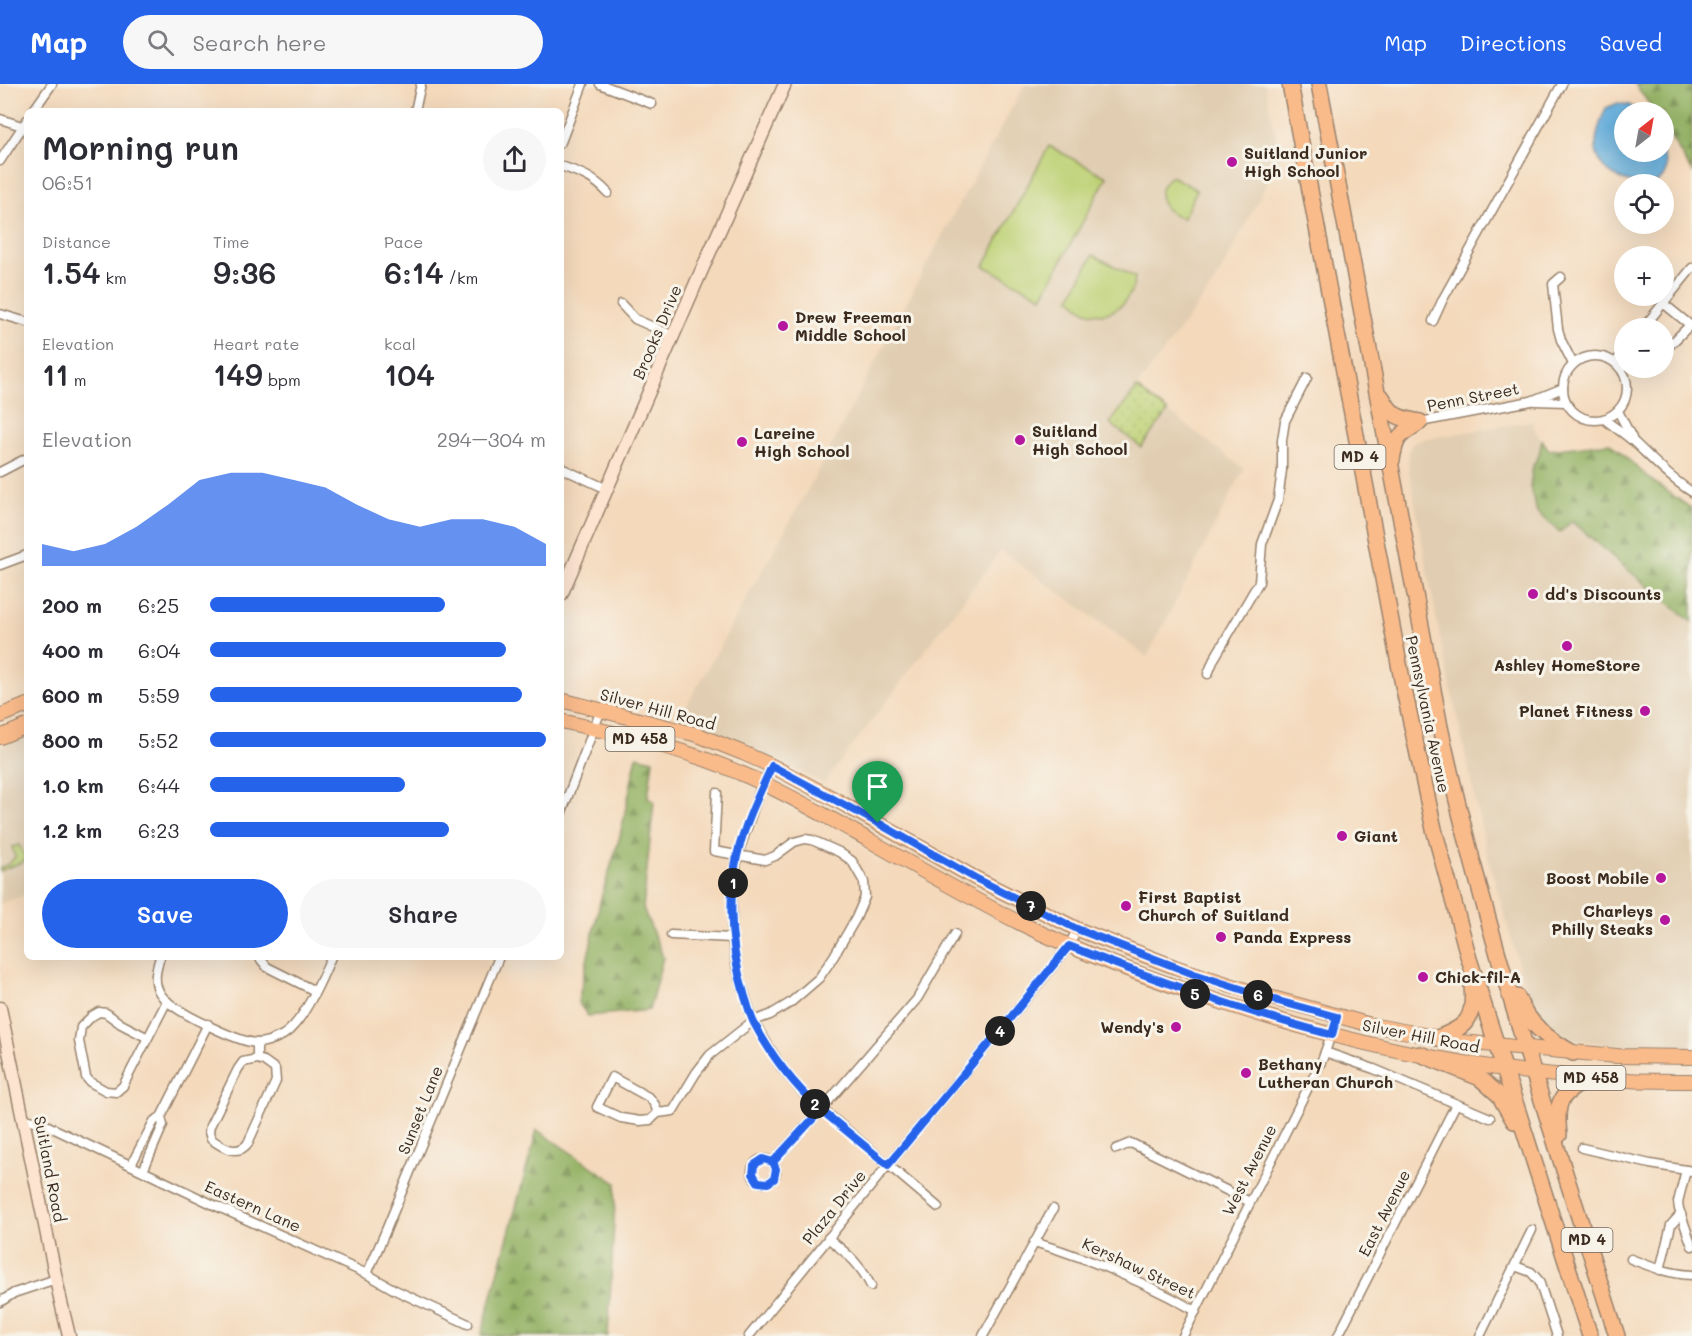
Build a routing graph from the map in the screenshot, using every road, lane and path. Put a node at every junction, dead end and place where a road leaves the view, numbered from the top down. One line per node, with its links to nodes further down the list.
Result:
1 (52, 84): 10 (street)
2 (421, 84): 11 (street)
3 (584, 84): 15 (street)
4 (600, 84): 9 (street)
5 (785, 84): 29 (street, Brooks Drive)
6 (1290, 84): 72 (highway, Pennsylvania Avenue / MD 4)
7 (1319, 84): 35 (highway, Pennsylvania Avenue / MD 4)
8 (1562, 84): 28 (street)
9 (652, 104)
10 (35, 108)
11 (416, 108)
12 (0, 119): 13 (street)
13 (24, 125)
14 (24, 128): 16 (street)
15 (564, 134)
16 (0, 160)
17 (564, 167): 18 (street)
18 (608, 194)
19 (1692, 268): 21 (street)
20 (1562, 277): 32 (street)
21 (1674, 290)
22 (621, 304): 29 (street)
23 (1661, 306): 26 (street)
24 (1668, 306): 30 (street)
25 (0, 314): 27 (street)
26 (1651, 318)
27 (24, 321)
28 (1433, 321)
29 (673, 336): 47 (street, Brooks Drive)
30 (1674, 341)
31 (1614, 362): 32 (street)
32 (1573, 364): 36 (street)
33 (1307, 378): 52 (street)
34 (1625, 378): 39 (street)
35 (1375, 382): 41 (highway); 44 (highway, Pennsylvania Avenue / MD 4)
36 (1563, 388): 37 (street, Penn Street); 38 (street)
37 (1531, 401): 38 (street, Penn Street); 41 (street, Penn Street)
38 (1566, 402): 40 (street)
39 (1618, 411): 40 (street); 42 (street)
40 (1604, 419): 42 (street)
41 (1420, 422): 44 (highway)
42 (1634, 442): 48 (street)
43 (24, 460): 46 (street)
44 (1391, 466): 70 (highway, Pennsylvania Avenue / MD 4)
45 (564, 469): 47 (street)
46 (0, 472)
47 (607, 489): 51 (street, Brooks Drive)
48 (1691, 490)
49 (24, 556): 50 (street)
50 (0, 565)
51 (564, 587)
52 (1208, 674)
53 (564, 701): 55 (main road, Silver Hill Road / MD 458)
54 (24, 706): 56 (main road)
55 (601, 710): 59 (street); 61 (main road, Silver Hill Road / MD 458)
56 (0, 716)
57 (564, 722): 59 (main road, Silver Hill Road / MD 458)
58 (24, 727): 60 (main road)
59 (594, 728): 62 (main road, Silver Hill Road / MD 458); 64 (street)
60 (0, 737)
61 (772, 766): 62 (street); 66 (main road, Silver Hill Road / MD 458)
62 (764, 783): 65 (street); 71 (main road, Silver Hill Road / MD 458)
63 (717, 793): 65 (street)
64 (564, 806)
65 (738, 854): 69 (street); 81 (street)
66 (1077, 929): 71 (street, Plaza Drive); 80 (main road, Silver Hill Road / MD 458)
67 (955, 934): 100 (street)
68 (671, 935): 69 (street)
69 (732, 938): 81 (street)
70 (1493, 941): 88 (highway, Pennsylvania Avenue / MD 4); 90 (highway)
71 (1069, 946): 83 (main road, Silver Hill Road / MD 458); 110 (street, Plaza Drive)
72 (1469, 959): 85 (highway); 87 (highway, Pennsylvania Avenue / MD 4)
73 (159, 960): 78 (street)
74 (261, 960): 77 (street)
75 (330, 960): 77 (street)
76 (498, 960): 125 (street, Sunset Lane)
77 (315, 991): 86 (street)
78 (167, 1001): 82 (street); 84 (street)
79 (0, 1008): 103 (street, Suitland Road)
80 (1337, 1017): 83 (street, West Avenue); 85 (main road, Silver Hill Road / MD 458)
81 (753, 1021): 100 (street); 101 (street)
82 (208, 1024): 86 (street); 102 (street)
83 (1332, 1035): 89 (street, West Avenue); 91 (main road, Silver Hill Road / MD 458)
84 (148, 1038): 84 (street)
85 (1437, 1038): 87 (main road, Silver Hill Road / MD 458)
86 (256, 1042): 93 (street)
87 (1497, 1046): 88 (main road, Silver Hill Road / MD 458); 94 (highway, Pennsylvania Avenue / MD 4)
88 (1526, 1048): 90 (main road, Silver Hill Road / MD 458); 95 (highway, Pennsylvania Avenue / MD 4)
89 (1325, 1052): 99 (street); 114 (street, West Avenue)
90 (1573, 1053): 92 (main road, Silver Hill Road / MD 458)
91 (1420, 1054): 94 (main road, Silver Hill Road / MD 458); 105 (highway)
92 (1692, 1057)
93 (257, 1059): 93 (street)
94 (1504, 1068): 95 (main road, Silver Hill Road / MD 458); 105 (highway, Pennsylvania Avenue / MD 4)
95 (1532, 1071): 96 (main road, Silver Hill Road / MD 458); 111 (highway, Pennsylvania Avenue / MD 4)
96 (1590, 1078): 97 (main road, Silver Hill Road / MD 458); 111 (highway)
97 (1685, 1081): 98 (main road, Silver Hill Road)
98 (1692, 1086)
99 (1456, 1104): 104 (street); 136 (street, East Avenue)
100 (821, 1110): 108 (street); 110 (street)
101 (657, 1113): 101 (street)
102 (161, 1117): 109 (street); 112 (street)
103 (23, 1118): 109 (street, Eastern Lane); 127 (street, Suitland Road)
104 (1490, 1118)
105 (1528, 1143): 139 (highway, Pennsylvania Avenue / MD 4)
106 (1582, 1148): 113 (street)
107 (1116, 1149): 114 (street)
108 (773, 1162)
109 (131, 1165): 112 (street, Eastern Lane)
110 (888, 1165): 115 (street); 119 (street, Plaza Drive)
111 (1562, 1165): 140 (highway, Pennsylvania Avenue / MD 4)
112 (143, 1171): 125 (street, Eastern Lane)
113 (1689, 1171): 117 (street)
114 (1250, 1202): 130 (street, West Avenue)
115 (938, 1207)
116 (1053, 1209): 120 (street)
117 (1680, 1214): 121 (street); 124 (street)
118 (1532, 1230): 123 (street)
119 (828, 1238): 128 (street); 133 (street, Plaza Drive)
120 (1035, 1242): 130 (street, Kershaw Street); 134 (street)
121 (1692, 1246)
122 (1631, 1259): 124 (street)
123 (1515, 1266): 137 (street); 138 (street)
124 (1660, 1270): 126 (street)
125 (367, 1274): 131 (street, Eastern Lane)
126 (1692, 1275)
127 (56, 1279): 129 (street); 132 (street, Suitland Road)
128 (871, 1286)
129 (0, 1302)
130 (1196, 1311): 135 (street, West Avenue)
131 (468, 1324)
132 (69, 1336)
133 (748, 1336)
134 (983, 1336)
135 (1183, 1336)
136 (1338, 1336)
137 (1480, 1336)
138 (1557, 1336)
139 (1590, 1336)
140 (1617, 1336)

